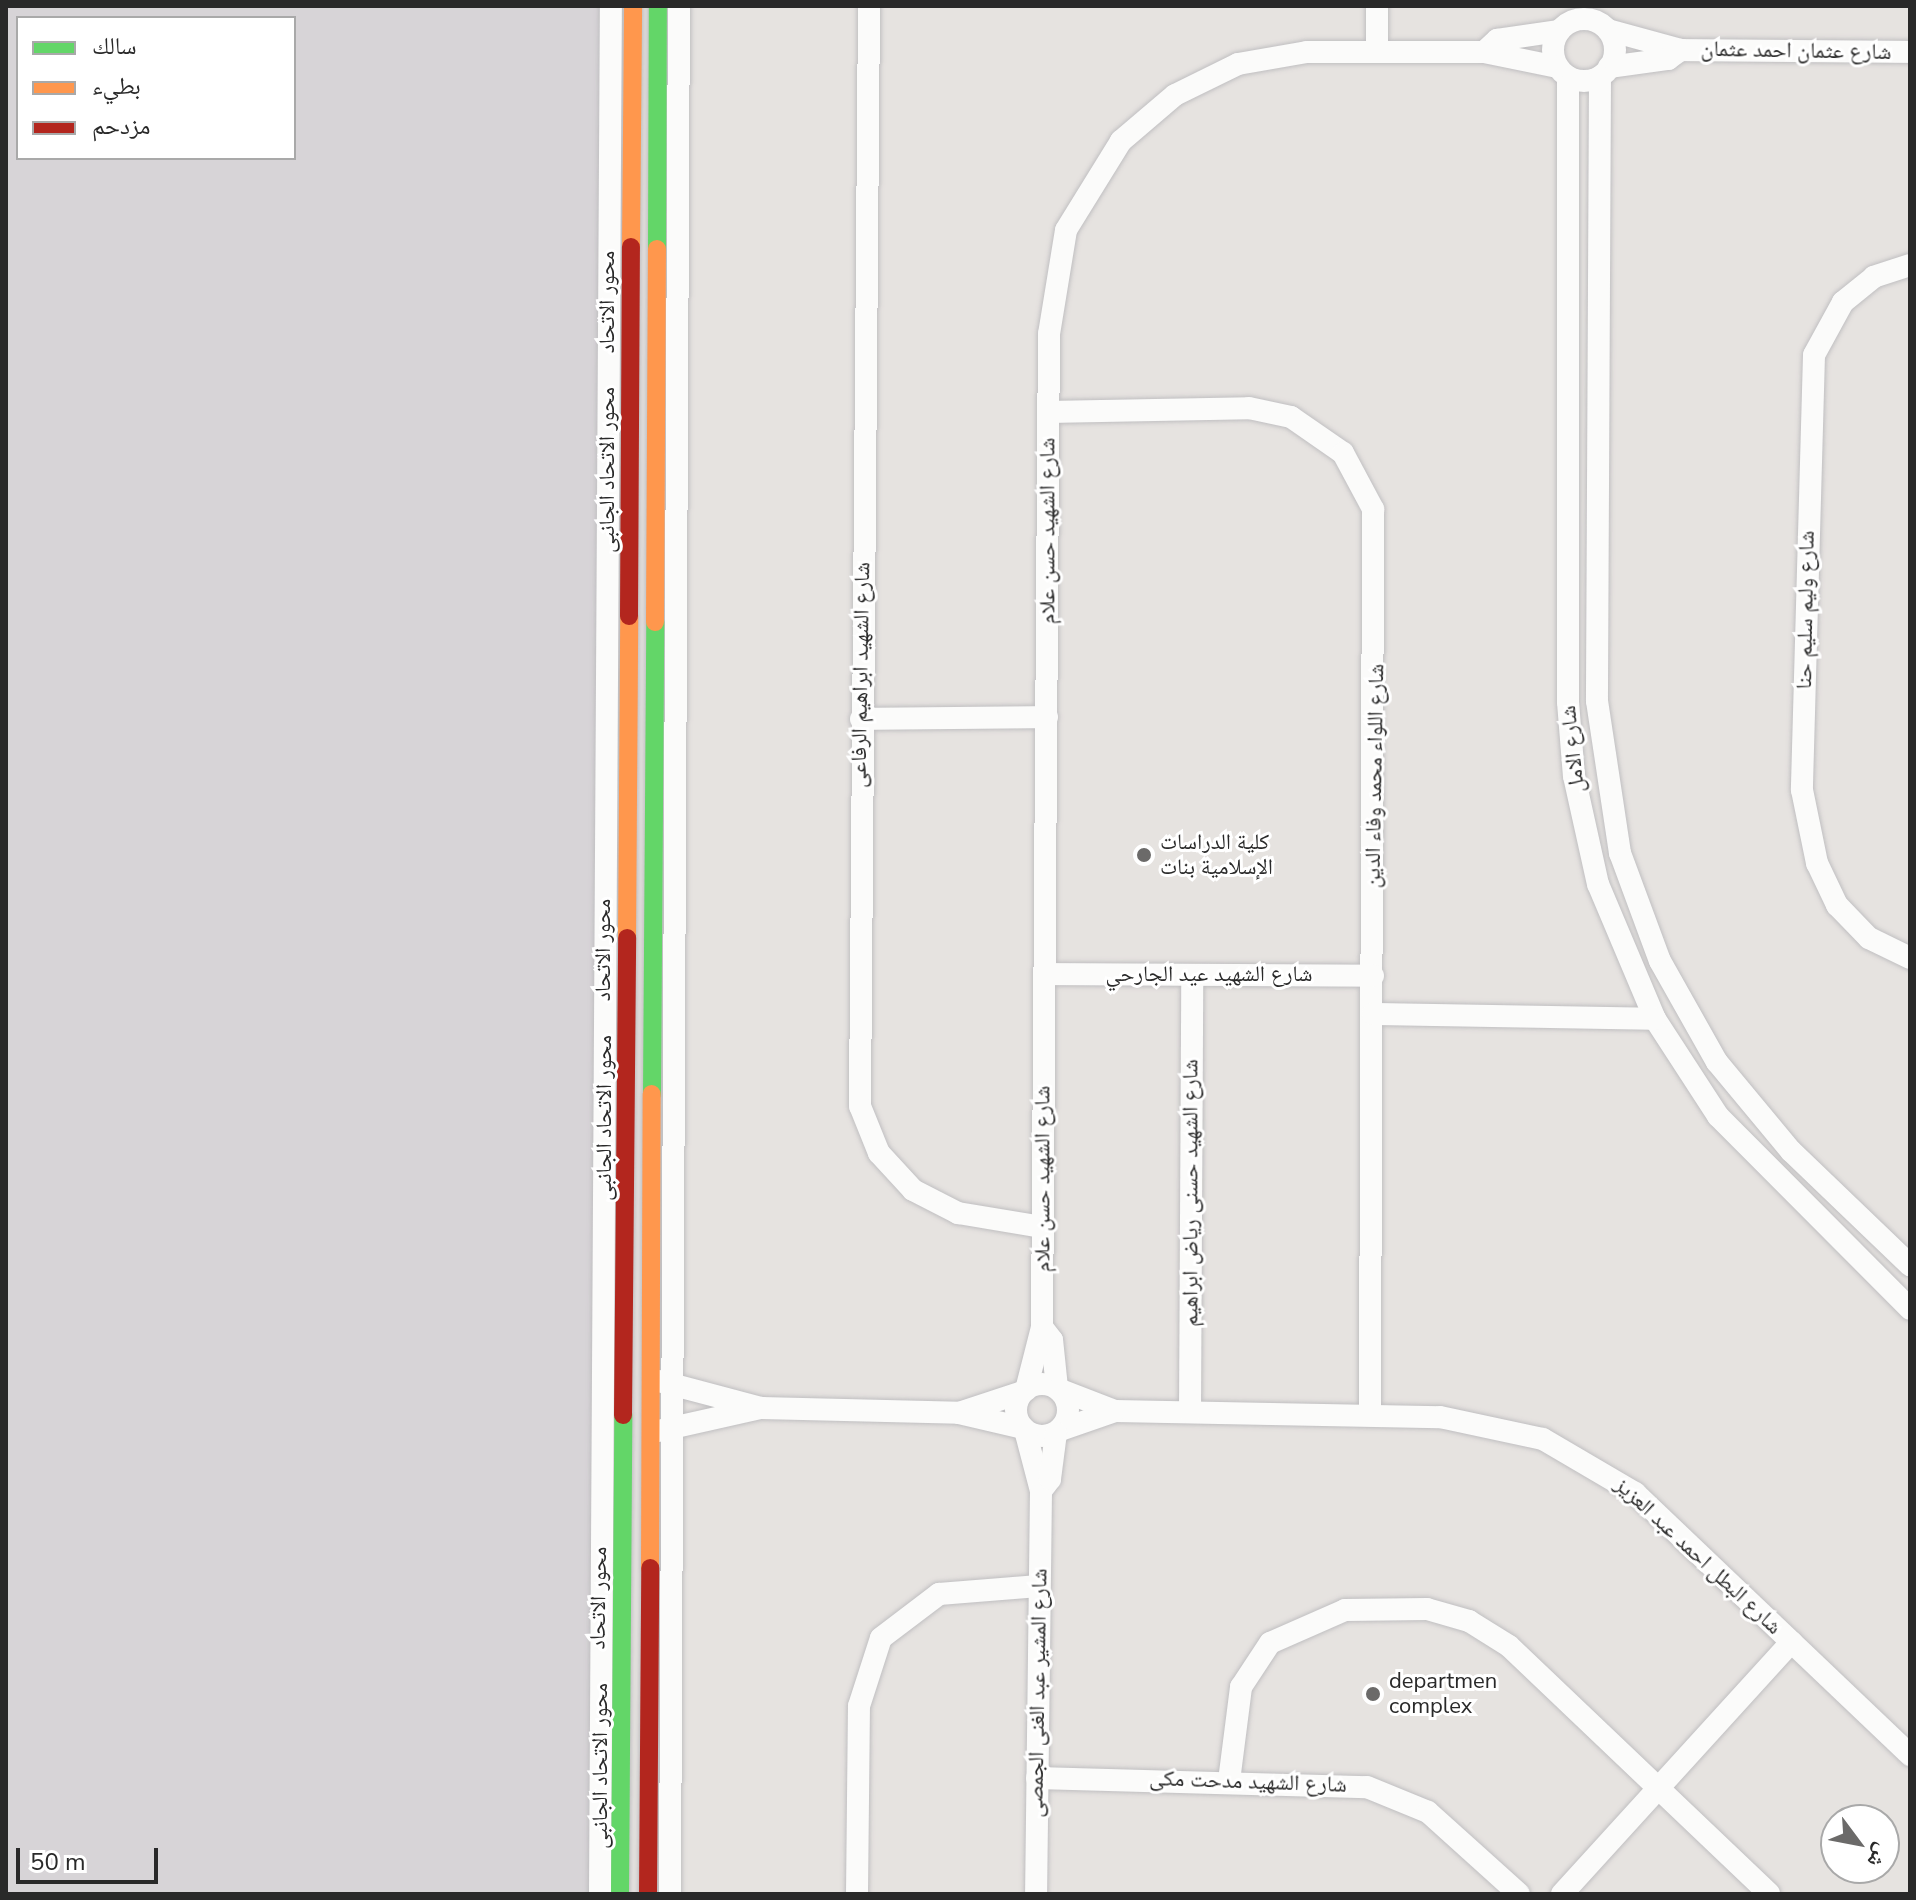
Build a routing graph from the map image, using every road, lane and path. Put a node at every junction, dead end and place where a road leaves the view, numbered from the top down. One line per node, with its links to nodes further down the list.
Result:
1 (611, 6): 9 (street, محور الاتحاد الجانبى)
2 (633, 6): 9 (street, محور الاتحاد)
3 (658, 6): 10 (street)
4 (679, 6): 31 (street)
5 (869, 6): 20 (street, شارع الشهيد ابراهيم الرفاعى)
6 (1377, 6): 12 (street)
7 (1568, 19): 8 (street); 13 (street, شارع الشهيد حسن علام); 15 (street)
8 (1605, 20): 11 (street, شارع عثمان احمد عثمان); 16 (street)
9 (622, 44): 10 (street); 32 (street, محور الاتحاد); 51 (street, محور الاتحاد الجانبى)
10 (658, 44): 31 (street)
11 (1681, 50): 14 (street, شارع عثمان احمد عثمان); 16 (street, شارع عثمان احمد عثمان)
12 (1377, 52): 13 (street, شارع الشهيد حسن علام); 18 (street, شارع الشهيد حسن علام)
13 (1484, 52): 15 (street, شارع الشهيد حسن علام)
14 (1910, 52)
15 (1563, 72): 16 (street); 26 (street, شارع الامل)
16 (1605, 72): 28 (street, شارع الامل)
17 (1910, 265): 21 (street, شارع وليم سليم حنا)
18 (1048, 412): 19 (street, شارع الشهيد حسن علام); 24 (street, شارع اللواء محمد وفاء الدين)
19 (1047, 717): 20 (street); 22 (street, شارع الشهيد حسن علام)
20 (861, 719): 27 (street, شارع الشهيد ابراهيم الرفاعى)
21 (1910, 958)
22 (1045, 974): 23 (street, شارع الشهيد عيد الجارحي); 27 (street, شارع الشهيد حسن علام)
23 (1192, 975): 24 (street, شارع الشهيد عيد الجارحي); 37 (street, شارع الشهيد حسنى رياض ابراهيم)
24 (1373, 976): 25 (street, شارع اللواء محمد وفاء الدين)
25 (1373, 1014): 26 (street); 39 (street, شارع اللواء محمد وفاء الدين)
26 (1655, 1019): 29 (street, شارع الامل)
27 (1043, 1227): 30 (street, شارع الشهيد حسن علام)
28 (1910, 1265)
29 (1905, 1295)
30 (1042, 1327): 33 (street, شارع الشهيد حسن علام); 34 (street, شارع الشهيد حسن علام)
31 (661, 1382): 32 (street); 35 (street); 41 (street)
32 (625, 1383): 43 (street, محور الاتحاد)
33 (1058, 1389): 34 (street); 36 (street, شارع البطل احمد عبد العزيز); 42 (street)
34 (1024, 1391): 38 (street); 40 (street)
35 (761, 1408): 38 (street); 41 (street)
36 (1115, 1411): 37 (street, شارع البطل احمد عبد العزيز); 42 (street, شارع البطل احمد عبد العزيز)
37 (1190, 1412): 39 (street, شارع البطل احمد عبد العزيز)
38 (959, 1413): 40 (street)
39 (1370, 1415): 46 (street, شارع البطل احمد عبد العزيز)
40 (1024, 1429): 42 (street); 44 (street, شارع المشير عبد الغنى الجمصى)
41 (661, 1431): 43 (street); 53 (street); 54 (street)
42 (1058, 1431): 44 (street, شارع المشير عبد الغنى الجمصى)
43 (625, 1434): 52 (street, محور الاتحاد)
44 (1041, 1491): 45 (street, شارع المشير عبد الغنى الجمصى)
45 (1039, 1586): 48 (street, شارع المشير عبد الغنى الجمصى); 55 (street)
46 (1791, 1642): 47 (street, شارع البطل احمد عبد العزيز); 50 (street)
47 (1910, 1755)
48 (1037, 1778): 49 (street, شارع الشهيد مدحت مكى); 56 (street, شارع المشير عبد الغنى الجمصى)
49 (1229, 1781): 50 (street); 57 (street, شارع الشهيد مدحت مكى)
50 (1656, 1784): 58 (street); 59 (street)
51 (600, 1894)
52 (620, 1894)
53 (648, 1894)
54 (670, 1894)
55 (857, 1894)
56 (1036, 1894)
57 (1519, 1894)
58 (1562, 1894)
59 (1769, 1894)

